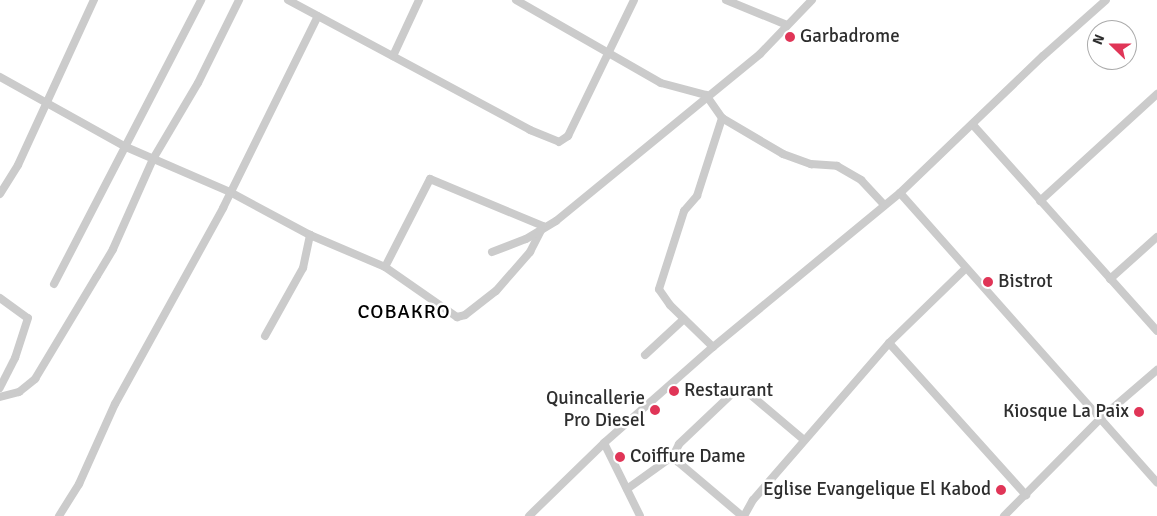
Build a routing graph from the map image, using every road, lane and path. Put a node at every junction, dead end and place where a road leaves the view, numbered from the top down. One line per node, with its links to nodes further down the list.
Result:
1 (94, 0): 18 (street)
2 (202, 0): 21 (street)
3 (239, 0): 22 (street)
4 (288, 0): 11 (street)
5 (419, 0): 14 (street)
6 (516, 0): 13 (street)
7 (634, 0): 13 (street)
8 (726, 0): 12 (street)
9 (812, 0): 12 (street)
10 (1106, 0): 20 (street)
11 (318, 16): 14 (street); 23 (street)
12 (787, 26): 17 (street)
13 (609, 53): 14 (street); 17 (street)
14 (393, 56)
15 (0, 78): 18 (street)
16 (1157, 94): 26 (street)
17 (706, 95): 19 (street); 28 (street)
18 (46, 101): 21 (street); 25 (street)
19 (722, 118): 27 (street); 37 (street)
20 (973, 125): 24 (street); 26 (street)
21 (126, 147): 22 (street); 35 (street)
22 (153, 160): 23 (street); 45 (street)
23 (230, 192): 29 (street); 53 (street)
24 (900, 193): 27 (street); 33 (street)
25 (0, 194)
26 (1040, 201): 34 (street)
27 (884, 205): 41 (street)
28 (543, 226): 31 (street); 32 (street); 32 (street)
29 (310, 235): 32 (street); 39 (street)
30 (1157, 236): 34 (street)
31 (492, 252)
32 (385, 267)
33 (966, 268): 40 (street); 46 (street)
34 (1110, 279): 38 (street)
35 (54, 284)
36 (0, 298): 44 (street)
37 (684, 319): 41 (street); 42 (street)
38 (1157, 331)
39 (265, 336)
40 (888, 343): 47 (street); 52 (street)
41 (713, 347): 48 (street)
42 (645, 355)
43 (1157, 370): 46 (street)
44 (0, 388)
45 (0, 398)
46 (1101, 418): 50 (street); 52 (street)
47 (804, 440): 49 (street); 56 (street)
48 (604, 443): 51 (street); 54 (street)
49 (673, 456): 51 (street); 56 (street)
50 (1157, 482)
51 (627, 489): 55 (street)
52 (1026, 495): 57 (street)
53 (60, 516)
54 (529, 516)
55 (640, 516)
56 (743, 516)
57 (1004, 516)

